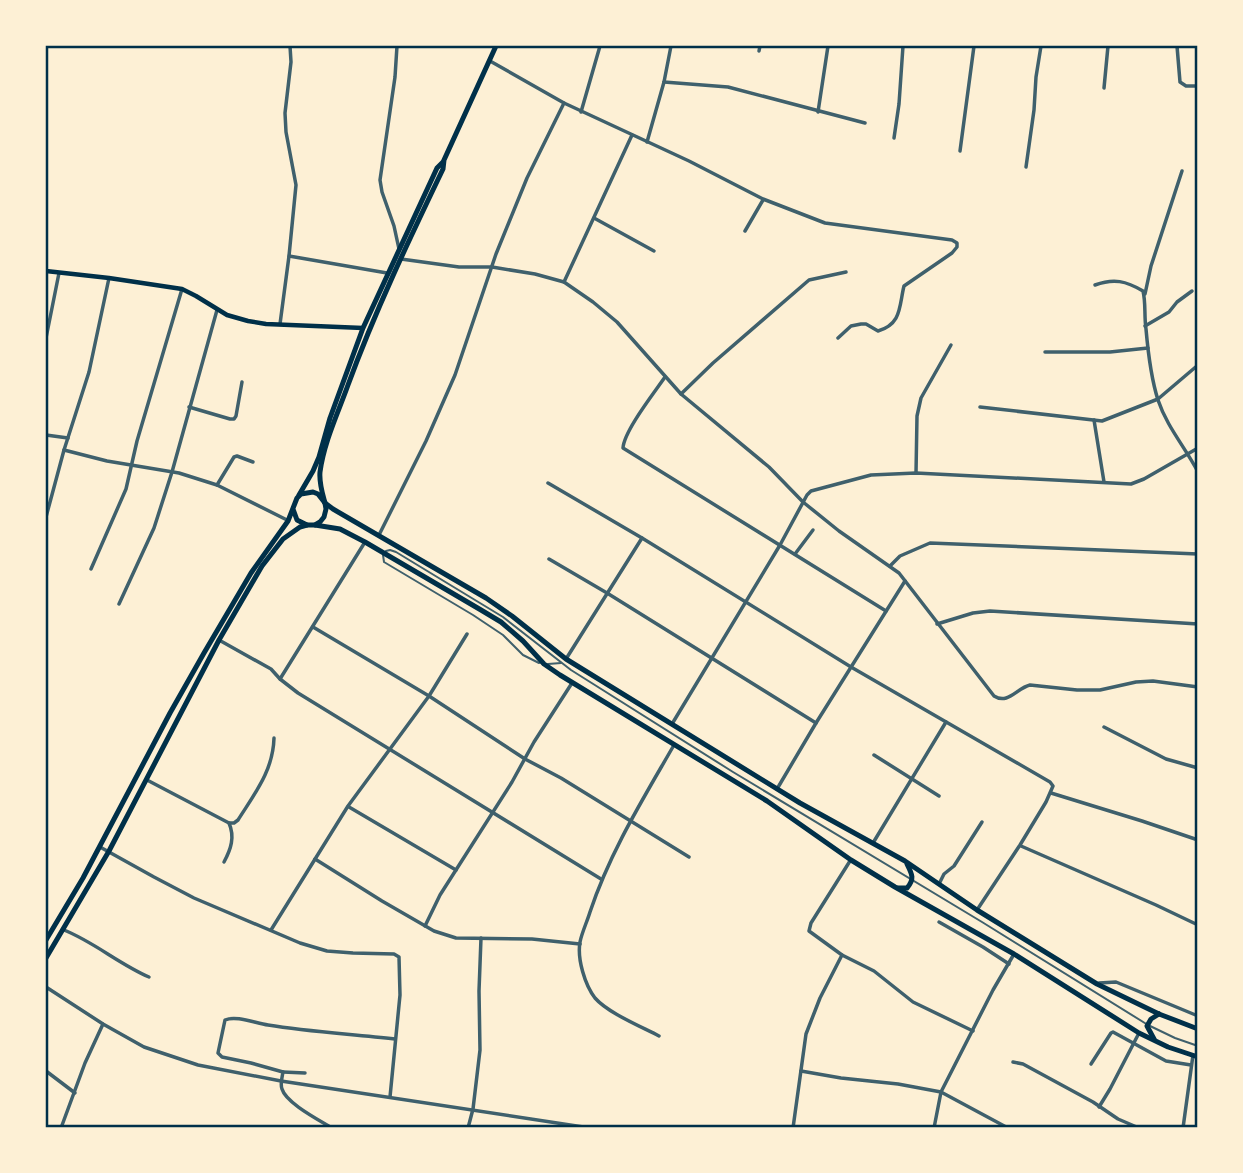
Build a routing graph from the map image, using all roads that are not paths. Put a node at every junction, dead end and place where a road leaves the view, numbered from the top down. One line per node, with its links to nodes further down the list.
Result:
1 (290, 46): 32 (street)
2 (397, 46): 30 (street)
3 (496, 46): 12 (main road)
4 (600, 46): 17 (street)
5 (671, 46): 13 (street)
6 (828, 46): 18 (street)
7 (903, 46): 21 (street)
8 (974, 46): 23 (street)
9 (1041, 46): 25 (street)
10 (1108, 46): 15 (street)
11 (1177, 46): 14 (street)
12 (489, 60): 16 (street); 24 (main road)
13 (664, 82): 18 (street); 22 (street)
14 (1198, 86)
15 (1104, 88)
16 (564, 103): 17 (street); 34 (street)
17 (582, 112): 20 (street)
18 (818, 112): 19 (street)
19 (865, 123)
20 (632, 135): 22 (street); 28 (street)
21 (894, 138)
22 (647, 142): 27 (street)
23 (960, 151)
24 (444, 160): 30 (main road); 33 (main road)
25 (1026, 167)
26 (1182, 171): 44 (street)
27 (763, 199): 29 (street); 50 (street)
28 (594, 218): 31 (street); 40 (street)
29 (745, 231)
30 (399, 249): 38 (main road)
31 (654, 251)
32 (289, 256): 38 (street); 46 (street)
33 (401, 259): 34 (street); 67 (main road)
34 (492, 268): 40 (street); 85 (street)
35 (46, 271): 37 (main road)
36 (846, 272): 57 (street)
37 (59, 273): 39 (main road); 49 (street)
38 (387, 273): 48 (main road)
39 (109, 278): 42 (main road); 63 (street)
40 (564, 282): 55 (street)
41 (1096, 285): 44 (street)
42 (182, 289): 45 (main road); 69 (street)
43 (1192, 291): 47 (street)
44 (1144, 296): 47 (street)
45 (216, 310): 46 (main road); 59 (street)
46 (280, 324): 48 (main road)
47 (1145, 326): 52 (street)
48 (363, 328): 67 (main road)
49 (46, 338)
50 (838, 338)
51 (951, 345): 72 (street)
52 (1148, 348): 53 (street); 58 (street)
53 (1045, 352)
54 (1198, 365): 58 (street)
55 (665, 377): 57 (street); 88 (street)
56 (242, 382): 59 (street)
57 (681, 394): 77 (street)
58 (1158, 399): 61 (street); 66 (street)
59 (189, 407): 70 (street)
60 (980, 407): 61 (street)
61 (1094, 419): 73 (street)
62 (46, 435): 63 (street)
63 (68, 439): 65 (street)
64 (1198, 448): 66 (street)
65 (64, 450): 69 (street); 80 (street)
66 (1188, 454): 71 (street); 73 (street)
67 (321, 458): 76 (main road); 78 (main road)
68 (253, 462): 75 (street)
69 (132, 465): 70 (street); 94 (street)
70 (172, 472): 75 (street); 98 (street)
71 (1198, 472)
72 (916, 473): 73 (street); 77 (street)
73 (1104, 482)
74 (548, 483): 86 (street)
75 (217, 485): 81 (street)
76 (297, 498): 78 (main road); 79 (main road)
77 (803, 502): 88 (street); 93 (street)
78 (325, 503): 82 (main road); 85 (main road)
79 (293, 509): 81 (main road); 83 (main road)
80 (46, 517)
81 (288, 521): 113 (main road)
82 (315, 524): 83 (main road); 87 (main road)
83 (307, 525): 104 (main road)
84 (813, 530): 90 (street)
85 (379, 535): 106 (main road)
86 (642, 538): 96 (street); 97 (street)
87 (365, 541): 89 (main road); 102 (street)
88 (780, 545): 90 (street); 97 (street)
89 (384, 552): 106 (lane); 107 (main road); 107 (lane)
90 (796, 554): 99 (street)
91 (1198, 554): 93 (street)
92 (549, 559): 96 (street)
93 (890, 566): 95 (street)
94 (91, 569)
95 (905, 580): 99 (street); 100 (street)
96 (607, 593): 105 (street); 106 (street)
97 (745, 602): 105 (street); 108 (street)
98 (120, 604)
99 (886, 611): 108 (street)
100 (937, 624): 101 (street); 111 (street)
101 (1198, 624)
102 (313, 627): 109 (street); 112 (street)
103 (467, 634): 112 (street)
104 (219, 640): 109 (street); 114 (main road)
105 (711, 658): 116 (street); 117 (street)
106 (564, 661): 107 (lane); 117 (main road); 147 (lane)
107 (544, 664): 110 (main road)
108 (851, 667): 115 (street); 116 (street)
109 (280, 679): 121 (street)
110 (572, 683): 120 (main road); 123 (street)
111 (1198, 687)
112 (429, 696): 121 (street); 123 (street)
113 (170, 713): 114 (main road); 138 (main road)
114 (179, 719): 126 (main road)
115 (946, 722): 125 (street); 128 (street)
116 (816, 723): 127 (street)
117 (672, 724): 127 (main road)
118 (1104, 726): 124 (street)
119 (274, 738): 134 (street)
120 (674, 745): 132 (street); 142 (main road)
121 (391, 749): 130 (street); 131 (street)
122 (874, 755): 125 (street)
123 (525, 759): 131 (street); 132 (street)
124 (1198, 768)
125 (911, 779): 129 (street); 136 (street)
126 (147, 780): 134 (street); 139 (main road)
127 (777, 789): 136 (main road)
128 (1051, 793): 135 (street); 137 (street)
129 (939, 796)
130 (348, 806): 141 (street); 145 (street)
131 (492, 813): 145 (street); 146 (street)
132 (630, 822): 140 (street); 146 (street)
133 (982, 822): 148 (street)
134 (229, 823): 144 (street)
135 (1198, 840)
136 (873, 843): 143 (main road)
137 (1020, 845): 150 (street); 152 (street)
138 (100, 847): 139 (street); 157 (main road)
139 (109, 851): 154 (main road); 155 (street)
140 (689, 857)
141 (315, 859): 153 (street); 155 (street)
142 (851, 859): 149 (main road); 160 (street)
143 (905, 861): 147 (main road); 148 (main road)
144 (224, 862)
145 (456, 870): 153 (street)
146 (601, 879): 158 (street)
147 (912, 881): 149 (main road); 169 (lane)
148 (939, 884): 150 (main road)
149 (895, 887): 159 (main road)
150 (977, 910): 164 (main road)
151 (939, 922): 162 (street)
152 (1198, 925)
153 (425, 926): 156 (street)
154 (64, 930): 161 (main road); 163 (street)
155 (271, 930): 174 (street)
156 (481, 938): 158 (street); 191 (street)
157 (46, 940)
158 (580, 944): 173 (street)
159 (1014, 954): 162 (street); 172 (main road)
160 (842, 955): 171 (street); 183 (street)
161 (46, 958)
162 (1009, 964): 171 (street)
163 (149, 977)
164 (1097, 984): 166 (main road); 167 (street)
165 (46, 987): 168 (street)
166 (1159, 1014): 169 (main road); 170 (main road)
167 (1198, 1016)
168 (103, 1024): 186 (street); 188 (street)
169 (1148, 1025): 175 (main road); 177 (lane)
170 (1198, 1029)
171 (973, 1031): 187 (street)
172 (1139, 1033): 175 (main road); 176 (street)
173 (659, 1036)
174 (395, 1039): 184 (street); 189 (street)
175 (1156, 1041): 178 (main road)
176 (1133, 1044): 180 (street); 181 (street); 190 (street)
177 (1198, 1046)
178 (1195, 1056): 181 (street)
179 (1013, 1062): 190 (street)
180 (1091, 1063)
181 (1191, 1065): 200 (street)
182 (46, 1071): 188 (street)
183 (801, 1071): 187 (street); 196 (street)
184 (283, 1072): 185 (street); 186 (street)
185 (305, 1073)
186 (281, 1081): 189 (street); 193 (street)
187 (941, 1092): 197 (street); 198 (street)
188 (75, 1093): 192 (street)
189 (390, 1097): 191 (street)
190 (1099, 1107): 199 (street)
191 (472, 1109): 194 (street); 195 (street)
192 (61, 1128)
193 (332, 1128)
194 (468, 1128)
195 (590, 1128)
196 (793, 1128)
197 (934, 1128)
198 (1008, 1128)
199 (1139, 1128)
200 (1183, 1128)

